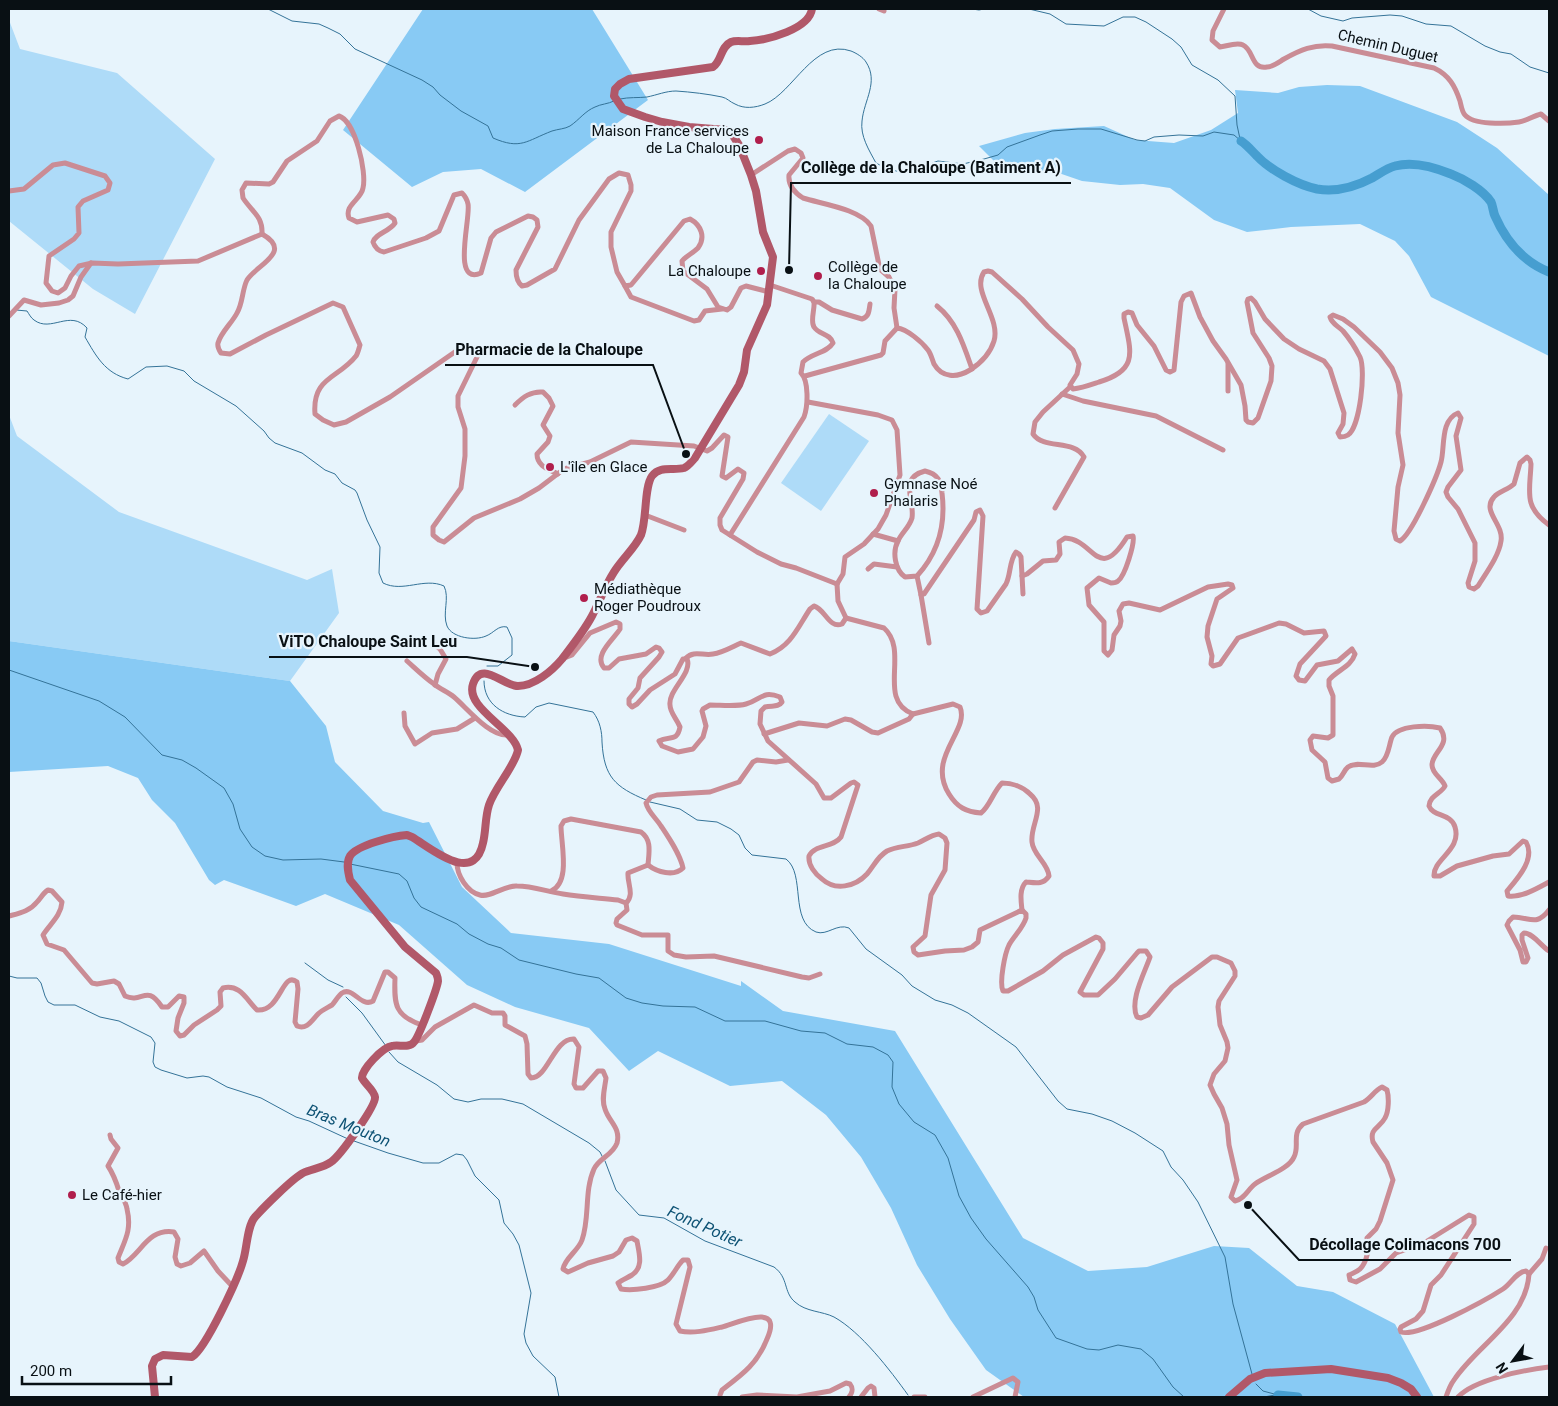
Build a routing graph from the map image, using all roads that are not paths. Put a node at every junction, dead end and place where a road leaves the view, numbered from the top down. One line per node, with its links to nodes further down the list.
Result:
1 (812, 9): 4 (main road)
2 (1224, 9): 3 (street, Chemin Duguet)
3 (1549, 120)
4 (751, 175): 9 (main road); 15 (street)
5 (9, 190): 7 (street)
6 (262, 234): 7 (street); 8 (street); 26 (street)
7 (92, 263): 14 (street)
8 (625, 286): 13 (street); 13 (street)
9 (770, 289): 10 (street); 13 (street); 24 (main road)
10 (814, 302): 11 (street); 18 (street)
11 (870, 304)
12 (938, 306): 17 (street)
13 (723, 309)
14 (9, 316)
15 (897, 328): 17 (street); 18 (street)
16 (1228, 363): 19 (street); 20 (street); 29 (street)
17 (972, 369): 19 (street)
18 (804, 376): 22 (street)
19 (1070, 387): 21 (street)
20 (1228, 390)
21 (1062, 394): 25 (street); 27 (street)
22 (808, 402): 31 (street); 32 (street)
23 (515, 405): 26 (street)
24 (701, 449): 26 (street); 28 (main road); 32 (street)
25 (1223, 450)
26 (558, 474)
27 (1055, 508)
28 (645, 515): 30 (street); 44 (main road)
29 (1549, 525)
30 (684, 530)
31 (873, 534): 33 (street); 38 (street)
32 (730, 536): 38 (street)
33 (898, 541): 34 (street); 36 (street)
34 (897, 567): 35 (street); 36 (street)
35 (868, 570)
36 (917, 576): 40 (street)
37 (1022, 576): 39 (street); 40 (street); 56 (street)
38 (837, 584): 41 (street)
39 (1023, 594)
40 (921, 595): 43 (street)
41 (846, 618): 45 (street); 49 (street)
42 (433, 643): 47 (street)
43 (930, 643)
44 (564, 656): 45 (street); 52 (main road)
45 (686, 658): 51 (street)
46 (407, 660): 47 (street)
47 (435, 685): 50 (street)
48 (404, 714): 50 (street)
49 (913, 714): 51 (street); 59 (street)
50 (475, 718): 52 (street)
51 (764, 734): 53 (street)
52 (508, 735): 54 (main road)
53 (788, 760): 55 (street); 59 (street)
54 (457, 862): 57 (street); 64 (main road)
55 (648, 865): 57 (street); 58 (street)
56 (1549, 882)
57 (551, 892): 58 (street)
58 (626, 903): 63 (street)
59 (1022, 910): 68 (street)
60 (1549, 910): 62 (street)
61 (9, 916): 64 (street)
62 (1549, 951)
63 (820, 974)
64 (422, 1025): 65 (main road)
65 (416, 1041): 69 (main road); 72 (street)
66 (110, 1134): 69 (street)
67 (1546, 1248): 68 (street)
68 (1529, 1274): 83 (street)
69 (233, 1287): 71 (main road)
70 (1549, 1367): 84 (street)
71 (155, 1397)
72 (720, 1397)
73 (742, 1397): 74 (street)
74 (849, 1397)
75 (861, 1397): 76 (street)
76 (875, 1397)
77 (914, 1397): 78 (street)
78 (925, 1397)
79 (974, 1397): 80 (street)
80 (1015, 1397)
81 (1229, 1397): 82 (main road)
82 (1417, 1397)
83 (1446, 1397)
84 (1458, 1397)

